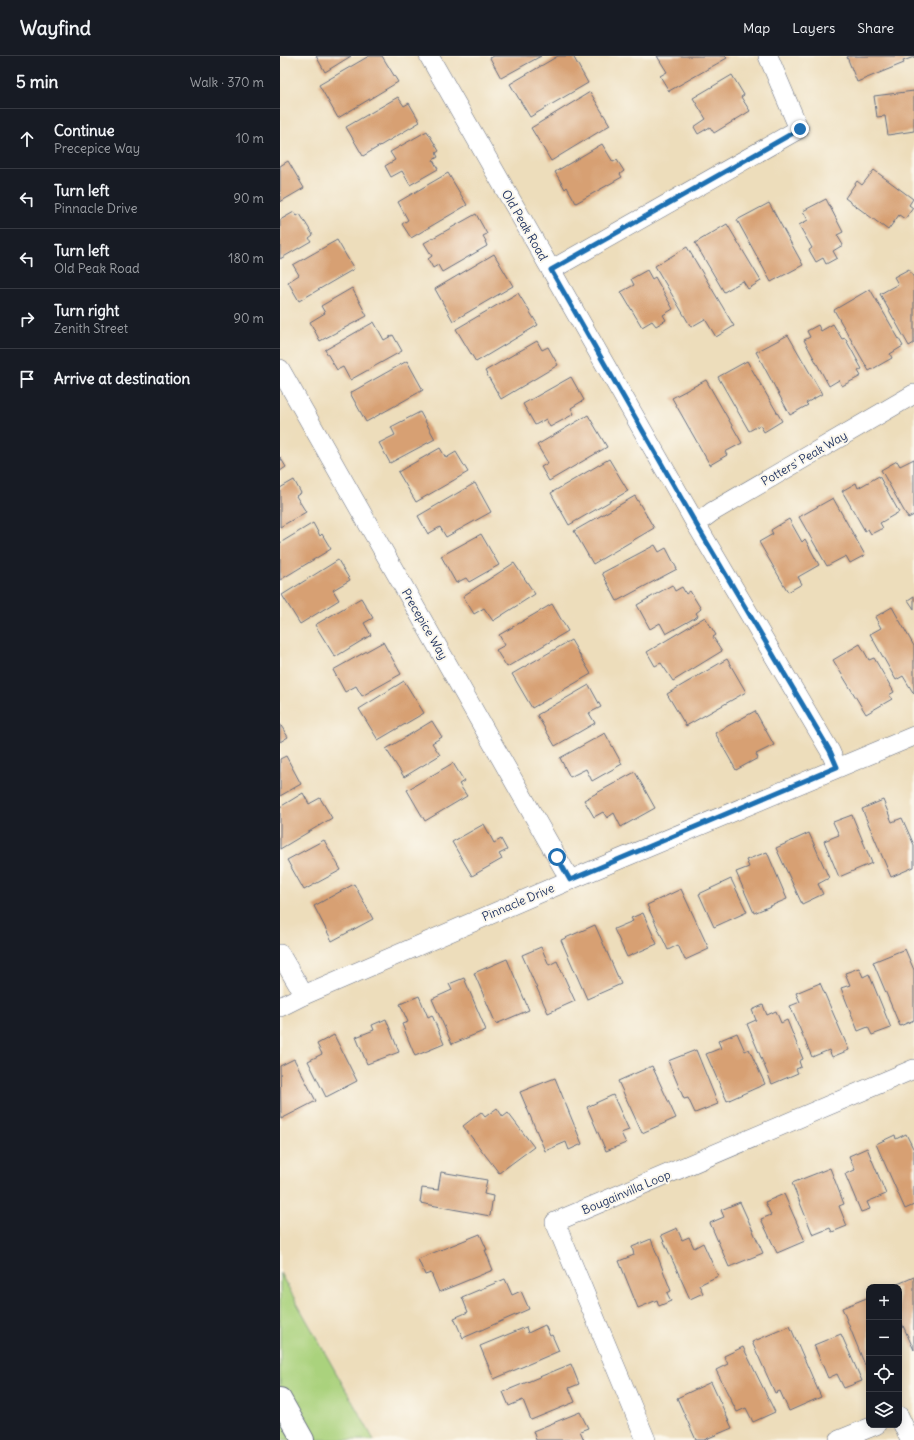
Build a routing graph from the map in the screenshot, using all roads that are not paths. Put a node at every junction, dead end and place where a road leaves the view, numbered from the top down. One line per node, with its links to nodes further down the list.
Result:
1 (430, 56): 3 (street, Old Peak Road)
2 (768, 56): 3 (street)
3 (551, 270): 6 (street, Old Peak Road)
4 (280, 369): 9 (street, Precepice Way)
5 (914, 394): 6 (street, Potters' Peak Way)
6 (696, 524): 8 (street, Old Peak Road)
7 (914, 736): 8 (street, Pinnacle Drive)
8 (837, 767): 9 (street, Pinnacle Drive)
9 (570, 880): 11 (street, Pinnacle Drive)
10 (280, 954): 11 (street)
11 (304, 995): 12 (street, Pinnacle Drive)
12 (280, 1007)
13 (914, 1069): 20 (street, Bougainvilla Loop)
14 (280, 1399): 19 (street)
15 (914, 1409): 16 (street)
16 (902, 1415)
17 (902, 1423): 22 (street)
18 (869, 1428): 21 (street)
19 (303, 1440)
20 (646, 1440)
21 (839, 1440)
22 (910, 1440)

